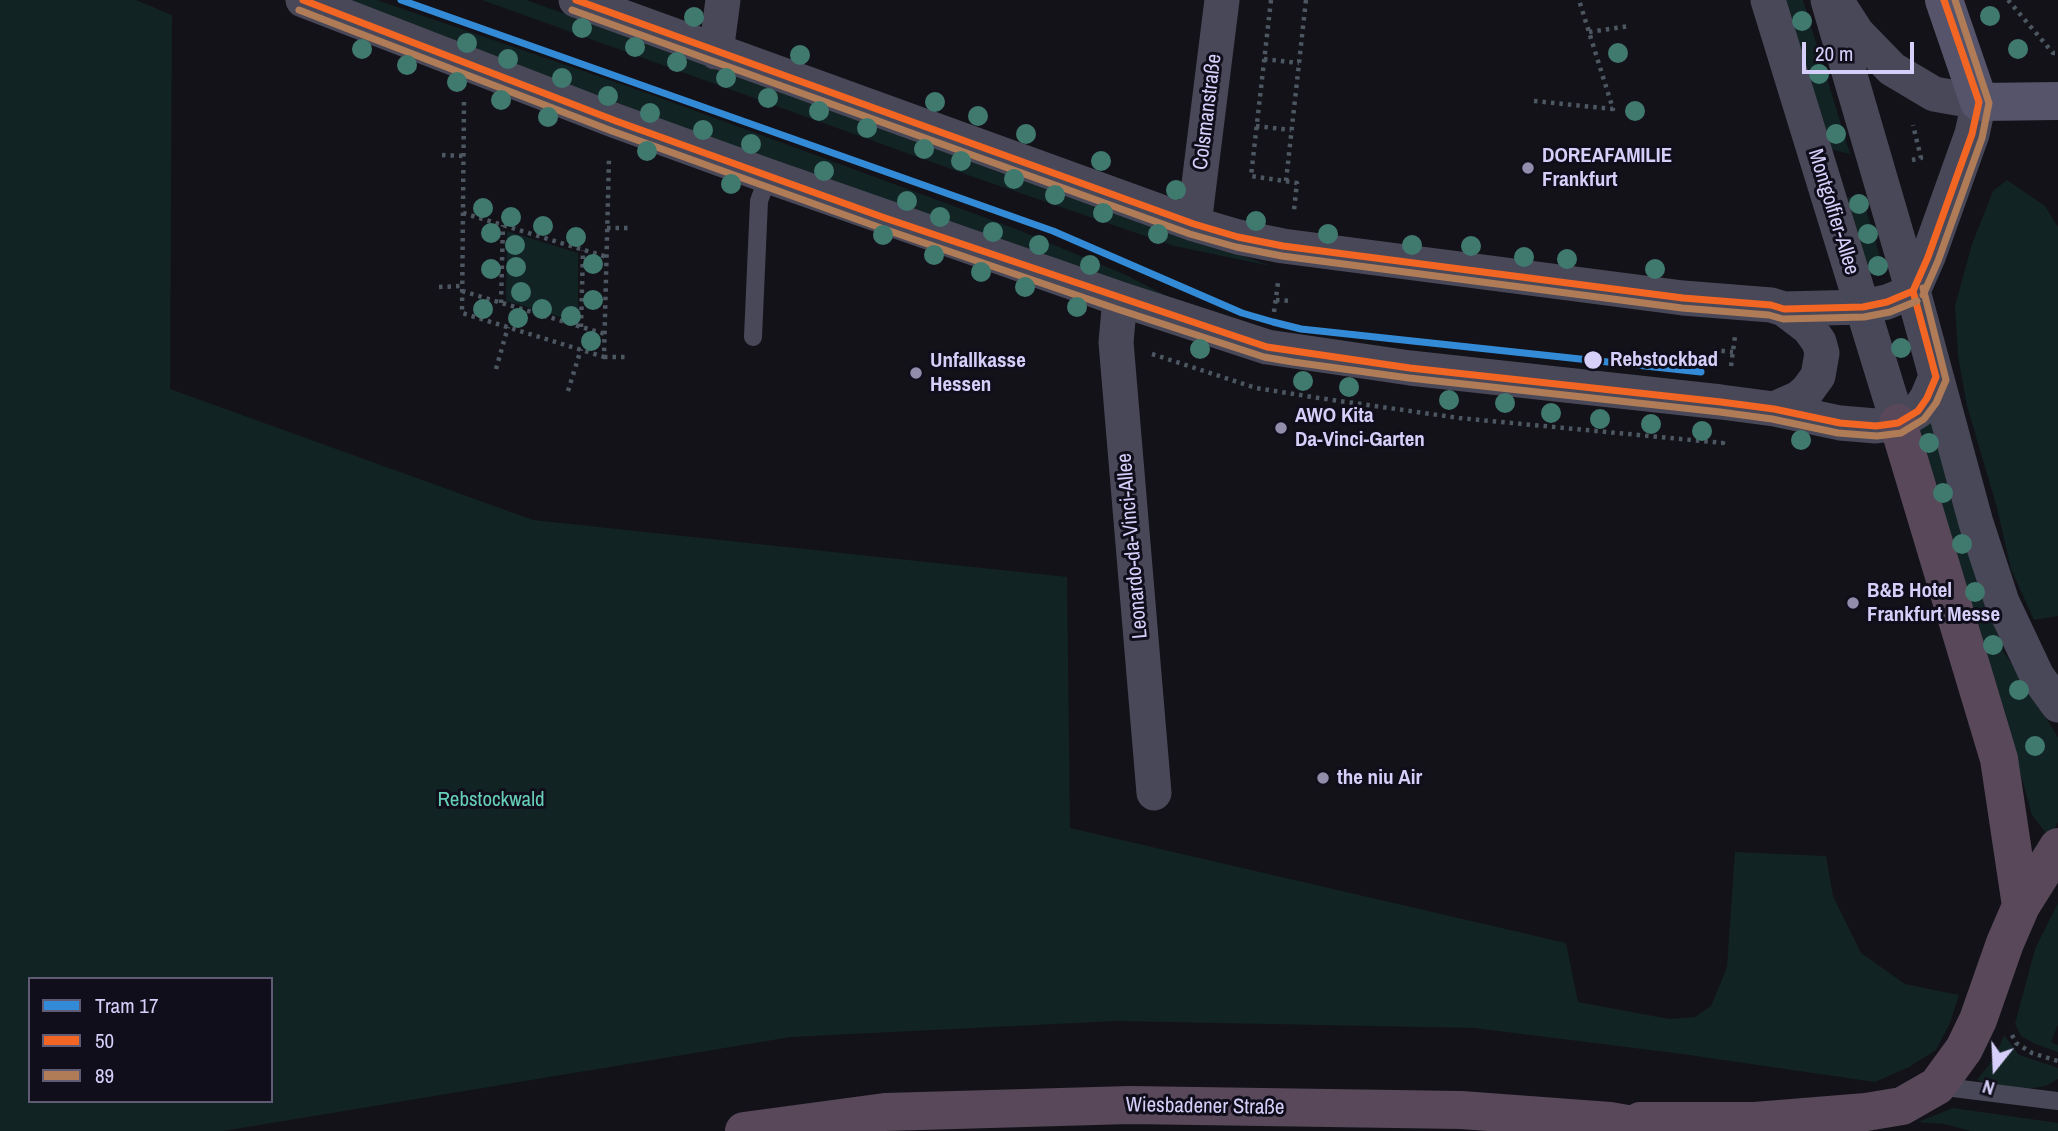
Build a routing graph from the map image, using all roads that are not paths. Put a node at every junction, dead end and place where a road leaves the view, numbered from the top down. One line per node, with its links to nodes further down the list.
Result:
1 (303, 0): 12 (street)
2 (576, 0): 9 (street)
3 (723, 0): 9 (street)
4 (1222, 0): 13 (street, Colsmanstraße)
5 (1768, 0): 16 (street, Montgolfier-Allee)
6 (1828, 0): 14 (street)
7 (1836, 0): 11 (street)
8 (1944, 0): 11 (main road)
9 (716, 52): 13 (street)
10 (2058, 101): 11 (main road)
11 (1979, 102): 14 (street)
12 (768, 176): 15 (street); 18 (lane)
13 (1194, 224): 17 (street)
14 (1913, 291): 16 (street); 19 (street)
15 (1120, 299): 20 (street); 23 (street, Leonardo-da-Vinci-Allee)
16 (1863, 307): 17 (street); 21 (street, Montgolfier-Allee)
17 (1784, 309): 20 (street)
18 (753, 337)
19 (1936, 377): 21 (street); 22 (street)
20 (1774, 409): 21 (street)
21 (1898, 424): 25 (highway)
22 (2058, 705)
23 (1154, 793)
24 (2058, 847): 25 (highway)
25 (2021, 906): 26 (highway)
26 (1937, 1086): 27 (lane); 28 (highway)
27 (2058, 1101)
28 (1610, 1121): 29 (highway, Wiesbadener Straße); 30 (highway, Wiesbadener Straße)
29 (744, 1131)
30 (1667, 1131)

